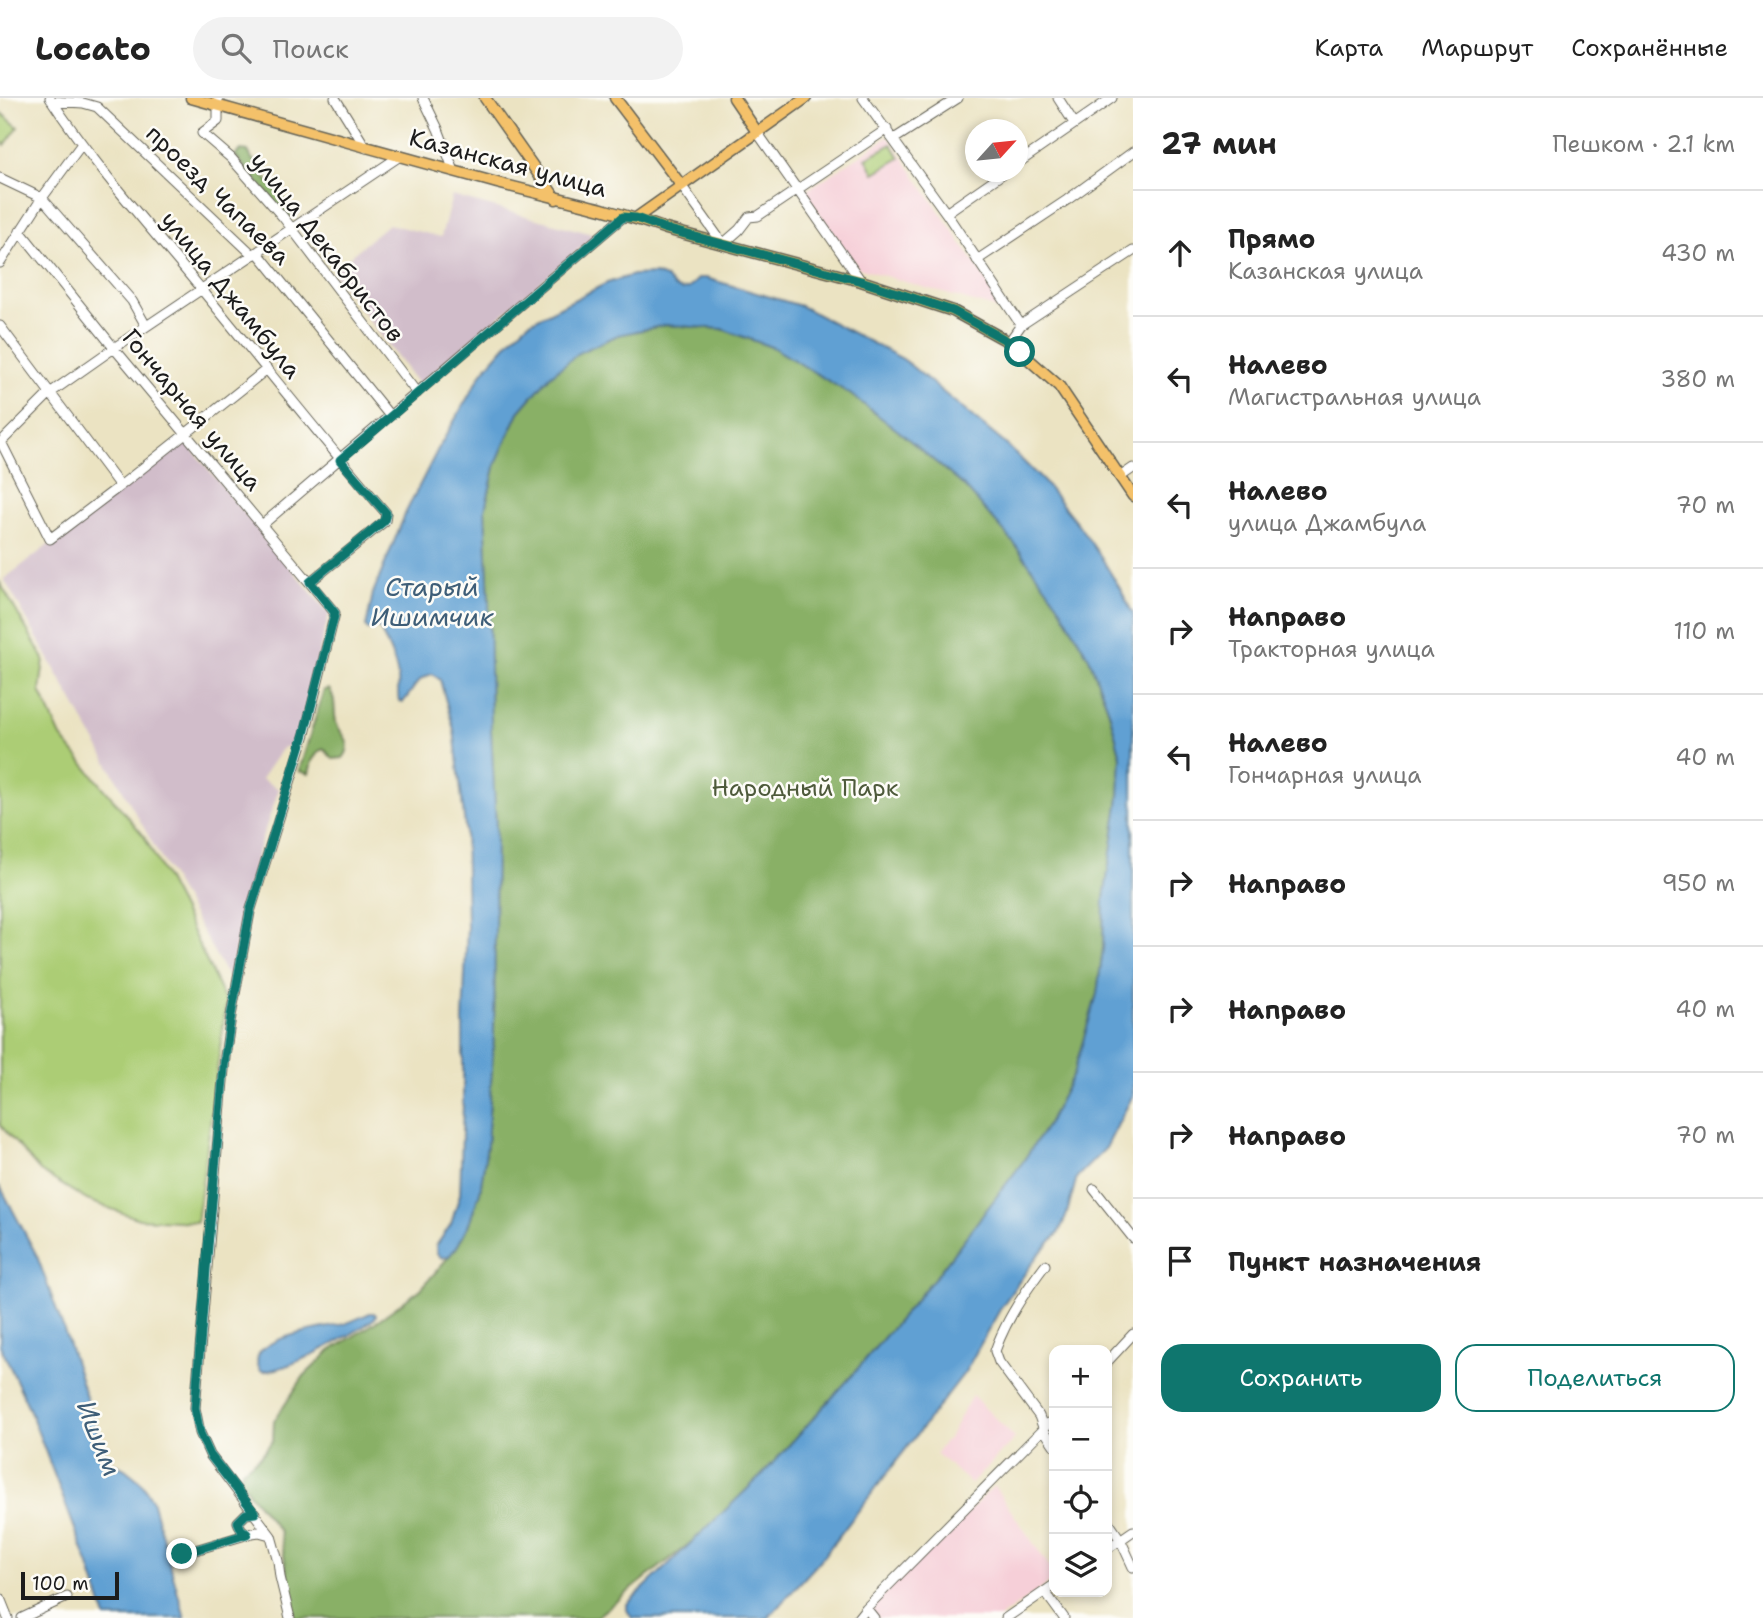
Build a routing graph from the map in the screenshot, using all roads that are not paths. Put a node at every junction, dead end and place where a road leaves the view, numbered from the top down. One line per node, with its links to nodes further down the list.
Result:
1 (191, 98): 13 (main road, Казанская улица)
2 (335, 98): 20 (street)
3 (423, 98): 24 (street)
4 (615, 98): 27 (main road)
5 (734, 98): 17 (main road)
6 (806, 98): 14 (main road)
7 (863, 98): 16 (street)
8 (958, 98): 18 (street)
9 (1058, 98): 15 (street)
10 (1112, 98): 15 (street)
11 (488, 99): 30 (main road)
12 (51, 100): 19 (street, улица Джамбула); 39 (street, проезд Чапаева)
13 (218, 102): 20 (main road, Казанская улица); 34 (street, улица Декабристов)
14 (793, 102): 17 (main road)
15 (1074, 123): 22 (street)
16 (887, 129): 18 (street); 28 (street)
17 (757, 132): 27 (main road); 28 (street)
18 (894, 139): 32 (street)
19 (81, 145): 29 (street); 43 (street, улица Джамбула)
20 (366, 148): 23 (main road, Казанская улица)
21 (1133, 152): 40 (street)
22 (1028, 155)
23 (400, 156): 24 (main road, Казанская улица); 34 (street)
24 (454, 172): 30 (main road, Казанская улица)
25 (0, 178): 29 (street)
26 (991, 182): 32 (street)
27 (681, 185): 31 (main road); 37 (street)
28 (797, 191): 37 (street); 42 (street)
29 (42, 198): 35 (street); 46 (street)
30 (556, 199): 33 (main road, Казанская улица)
31 (662, 199): 33 (main road); 36 (main road)
32 (946, 213): 40 (street)
33 (636, 218): 36 (main road, Казанская улица); 51 (street)
34 (291, 229): 39 (street); 51 (street, улица Декабристов)
35 (20, 231): 41 (street); 48 (street, Гончарная улица)
36 (675, 231): 37 (main road, Казанская улица)
37 (723, 244): 42 (main road, Казанская улица)
38 (1133, 251): 44 (street)
39 (253, 255): 43 (street); 52 (street, проезд Чапаева)
40 (977, 260): 44 (street)
41 (0, 263)
42 (861, 281): 47 (main road, Казанская улица)
43 (201, 289): 46 (street); 49 (street, улица Джамбула)
44 (1021, 325): 47 (street)
45 (0, 326): 50 (street)
46 (146, 326): 48 (street)
47 (1009, 342): 57 (main road, Казанская улица)
48 (114, 348): 50 (street); 53 (street, Гончарная улица)
49 (267, 369): 53 (street); 55 (street, улица Джамбула)
50 (50, 393): 54 (street); 58 (street)
51 (417, 393): 52 (street)
52 (390, 416): 55 (street)
53 (186, 433): 58 (street); 60 (street, Гончарная улица)
54 (1, 442): 58 (street)
55 (340, 460): 60 (street); 61 (street, улица Джамбула)
56 (1133, 468): 57 (street)
57 (1120, 477): 59 (main road, Казанская улица)
58 (120, 486)
59 (1133, 496)
60 (262, 525): 61 (street, Гончарная улица)
61 (310, 582): 70 (street, Гончарная улица)
62 (1094, 1189): 63 (street)
63 (1133, 1238)
64 (1045, 1265): 68 (street)
65 (1133, 1334): 66 (street)
66 (1112, 1357)
67 (1049, 1424): 68 (street)
68 (1044, 1430): 69 (street); 83 (street)
69 (1049, 1438)
70 (255, 1513): 73 (street); 74 (street)
71 (1112, 1527): 75 (street)
72 (1133, 1531): 75 (street)
73 (247, 1534): 74 (street); 77 (street)
74 (271, 1536): 86 (street)
75 (1120, 1539): 76 (street); 78 (street)
76 (1112, 1545)
77 (182, 1554)
78 (1133, 1567)
79 (1049, 1589): 80 (street)
80 (1045, 1592): 89 (street); 90 (street)
81 (67, 1597): 85 (street)
82 (0, 1598): 84 (street)
83 (866, 1608): 87 (street); 88 (street)
84 (8, 1618)
85 (22, 1618)
86 (290, 1618)
87 (858, 1618)
88 (874, 1618)
89 (1006, 1618)
90 (1064, 1618)

